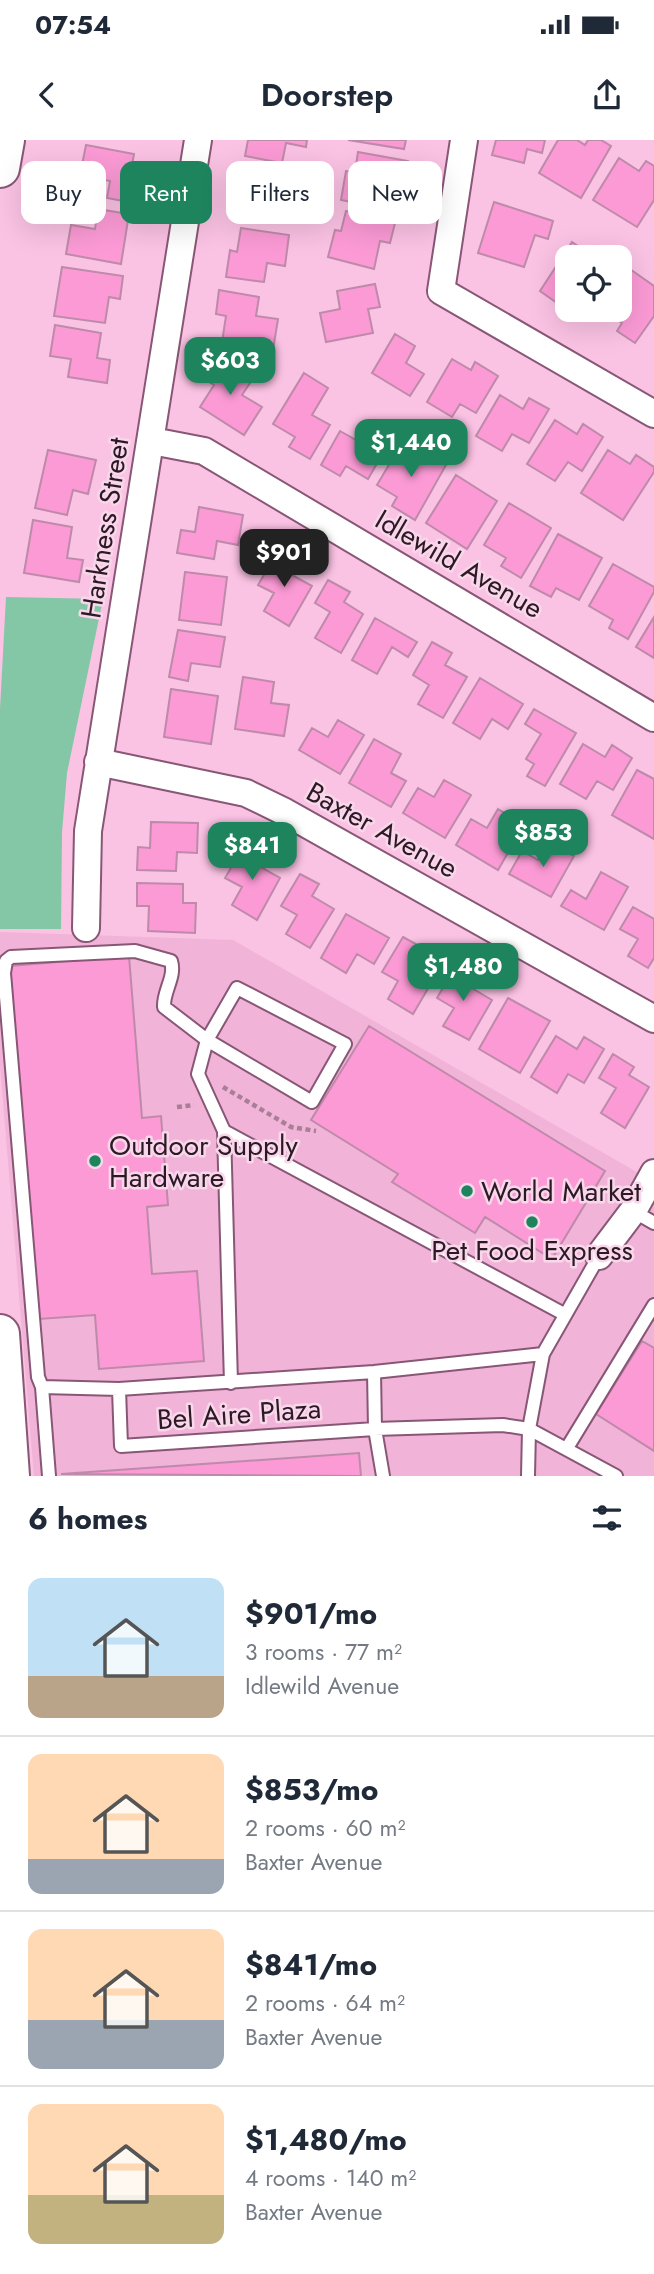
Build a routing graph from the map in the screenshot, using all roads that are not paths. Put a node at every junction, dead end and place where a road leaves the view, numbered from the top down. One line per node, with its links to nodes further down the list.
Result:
1 (5, 140): 4 (highway)
2 (198, 140): 6 (street, Harkness Street)
3 (464, 140): 5 (street)
4 (0, 168)
5 (654, 414)
6 (152, 441): 7 (street, Idlewild Avenue); 8 (street, Harkness Street)
7 (654, 719)
8 (98, 762): 9 (street, Harkness Street); 10 (street, Baxter Avenue)
9 (86, 928)
10 (654, 1019)
11 (207, 1040): 11 (lane); 12 (lane); 22 (lane)
12 (224, 1131): 17 (lane); 21 (lane)
13 (654, 1173): 14 (street)
14 (643, 1217): 15 (street)
15 (599, 1256): 17 (lane)
16 (654, 1305): 26 (lane)
17 (564, 1314): 19 (lane)
18 (0, 1334): 27 (highway)
19 (543, 1354): 20 (lane, Bel Aire Plaza); 25 (lane)
20 (374, 1371): 21 (lane, Bel Aire Plaza); 24 (lane)
21 (231, 1383): 23 (lane, Bel Aire Plaza)
22 (42, 1387): 23 (lane); 28 (lane)
23 (119, 1390): 24 (lane, Bel Aire Plaza)
24 (375, 1429): 25 (lane, Bel Aire Plaza); 29 (lane)
25 (529, 1429): 26 (lane, Bel Aire Plaza); 30 (lane)
26 (567, 1448): 31 (lane, Bel Aire Plaza)
27 (10, 1476)
28 (49, 1476)
29 (383, 1476)
30 (528, 1476)
31 (616, 1476)

